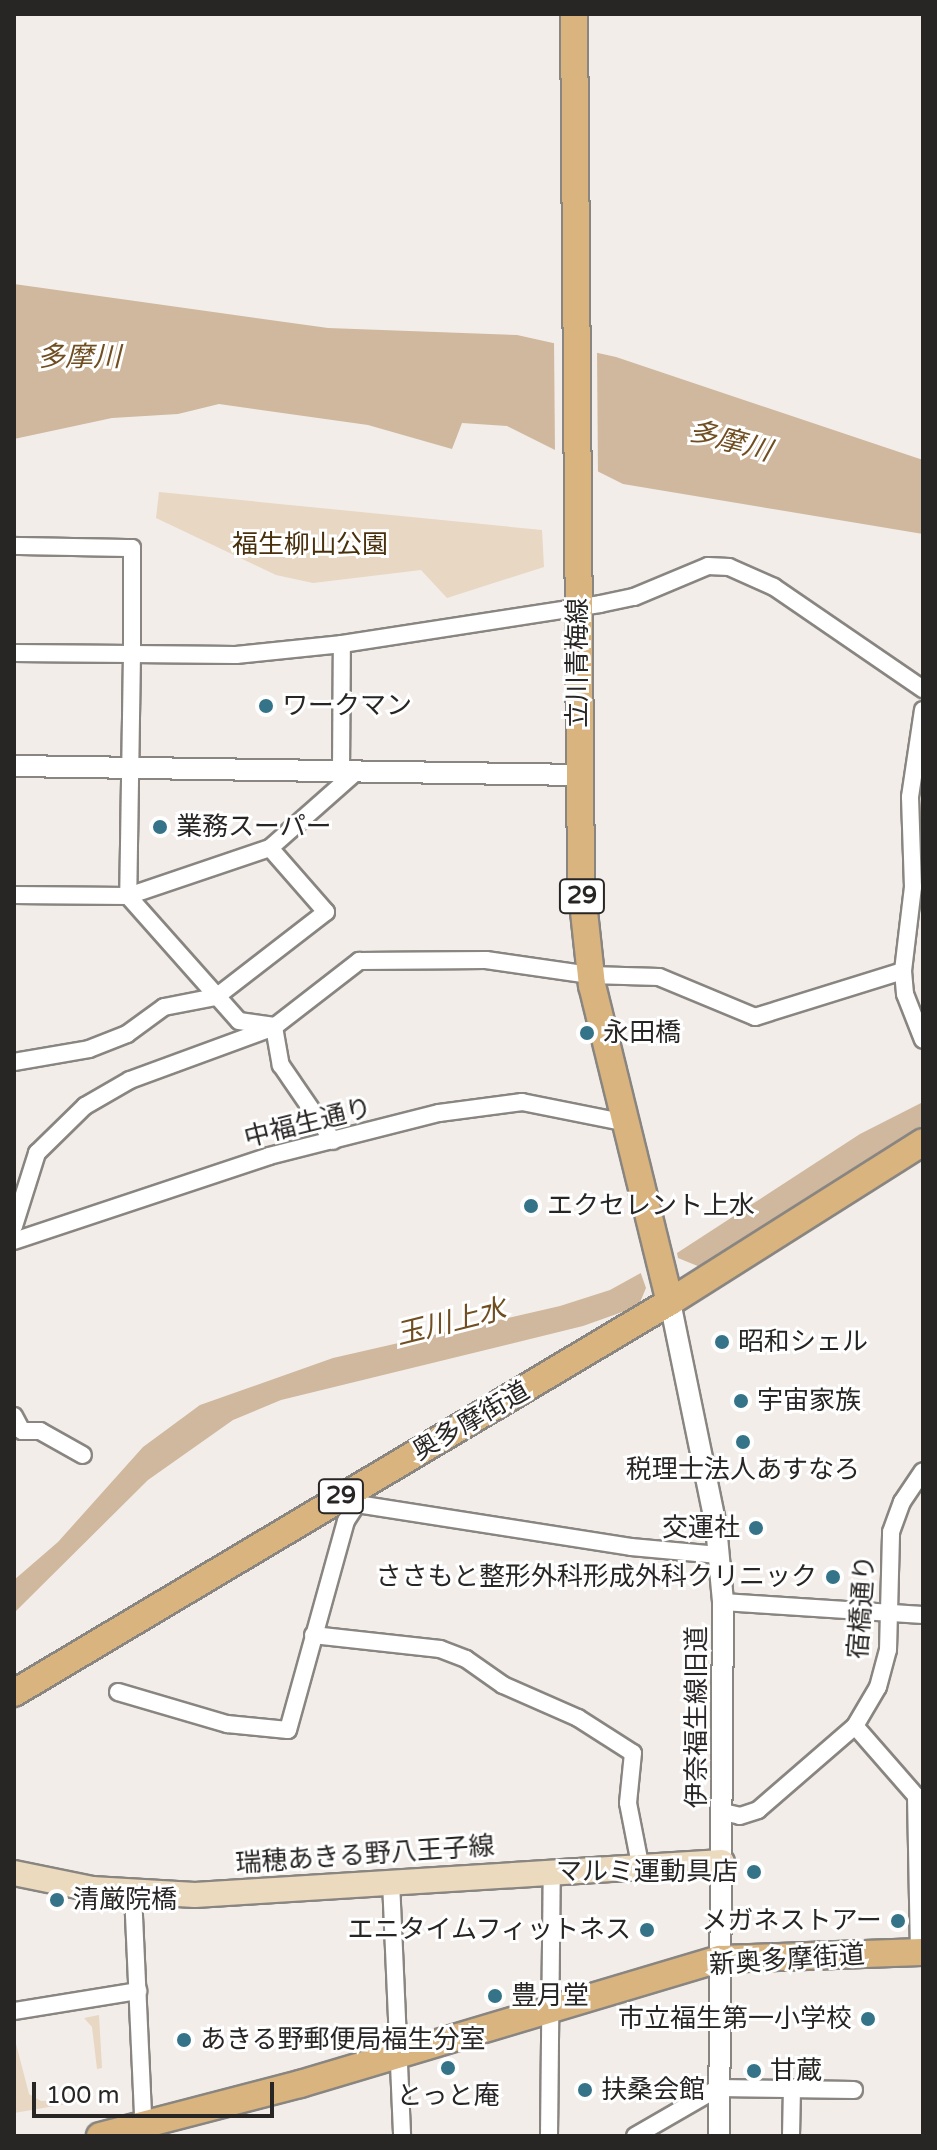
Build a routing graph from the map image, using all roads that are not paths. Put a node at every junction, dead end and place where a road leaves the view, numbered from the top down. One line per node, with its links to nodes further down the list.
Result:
1 (574, 14): 3 (main road, 立川青梅線 / 29)
2 (14, 546): 6 (street)
3 (577, 608): 4 (street); 7 (street); 12 (main road, 立川青梅線 / 29)
4 (342, 644): 6 (street); 11 (street)
5 (14, 653): 6 (street)
6 (132, 654): 10 (street)
7 (923, 689)
8 (923, 710): 14 (street)
9 (14, 766): 10 (street)
10 (130, 768): 11 (street); 16 (street)
11 (348, 772): 12 (street); 13 (street)
12 (579, 775): 18 (main road, 立川青梅線 / 29)
13 (270, 848): 16 (street); 19 (street)
14 (918, 884): 17 (street)
15 (14, 895): 16 (street)
16 (128, 896): 19 (street)
17 (903, 971): 18 (street); 21 (street)
18 (590, 975): 20 (street); 23 (main road, 立川青梅線 / 29)
19 (216, 997): 20 (street); 22 (street)
20 (274, 1027): 24 (street); 26 (street)
21 (923, 1040)
22 (14, 1062)
23 (622, 1122): 24 (street, 中福生通り); 28 (main road, 立川青梅線 / 29)
24 (333, 1141): 27 (street, 中福生通り)
25 (923, 1142): 28 (main road, 奥多摩街道 / 29)
26 (14, 1226)
27 (14, 1241)
28 (669, 1299): 32 (main road, 奥多摩街道 / 29); 33 (street, 伊奈福生線旧道)
29 (14, 1416): 30 (street)
30 (83, 1455)
31 (923, 1471): 35 (street, 宿橋通り)
32 (354, 1497): 33 (street); 37 (street); 39 (main road, 奥多摩街道 / 29)
33 (719, 1555): 34 (street, 伊奈福生線旧道)
34 (723, 1602): 35 (street); 42 (street, 伊奈福生線旧道)
35 (890, 1615): 36 (street); 40 (street, 宿橋通り)
36 (923, 1615)
37 (313, 1635): 38 (street); 44 (street)
38 (118, 1692)
39 (14, 1693)
40 (855, 1726): 41 (street); 42 (street, 宿橋通り)
41 (920, 1796): 49 (street)
42 (723, 1812): 43 (street, 伊奈福生線旧道)
43 (722, 1862): 44 (main road, 瑞穂あきる野八王子線); 50 (street, 伊奈福生線旧道)
44 (640, 1864): 45 (main road, 瑞穂あきる野八王子線)
45 (552, 1870): 47 (main road, 瑞穂あきる野八王子線); 52 (street)
46 (14, 1873): 48 (main road, 瑞穂あきる野八王子線)
47 (391, 1881): 48 (main road, 瑞穂あきる野八王子線); 54 (street)
48 (133, 1894): 51 (street)
49 (921, 1952): 50 (main road, 新奥多摩街道)
50 (720, 1959): 52 (main road, 新奥多摩街道); 55 (street, 伊奈福生線旧道)
51 (138, 1991): 53 (street); 58 (street)
52 (550, 2009): 54 (main road, 新奥多摩街道); 61 (street)
53 (14, 2011)
54 (398, 2054): 58 (main road, 新奥多摩街道); 60 (street)
55 (718, 2088): 56 (street); 62 (street); 63 (street, 伊奈福生線旧道)
56 (792, 2088): 57 (street); 64 (street)
57 (854, 2090)
58 (144, 2132): 59 (main road, 新奥多摩街道)
59 (100, 2136)
60 (402, 2136)
61 (549, 2136)
62 (635, 2136)
63 (719, 2136)
64 (791, 2136)

